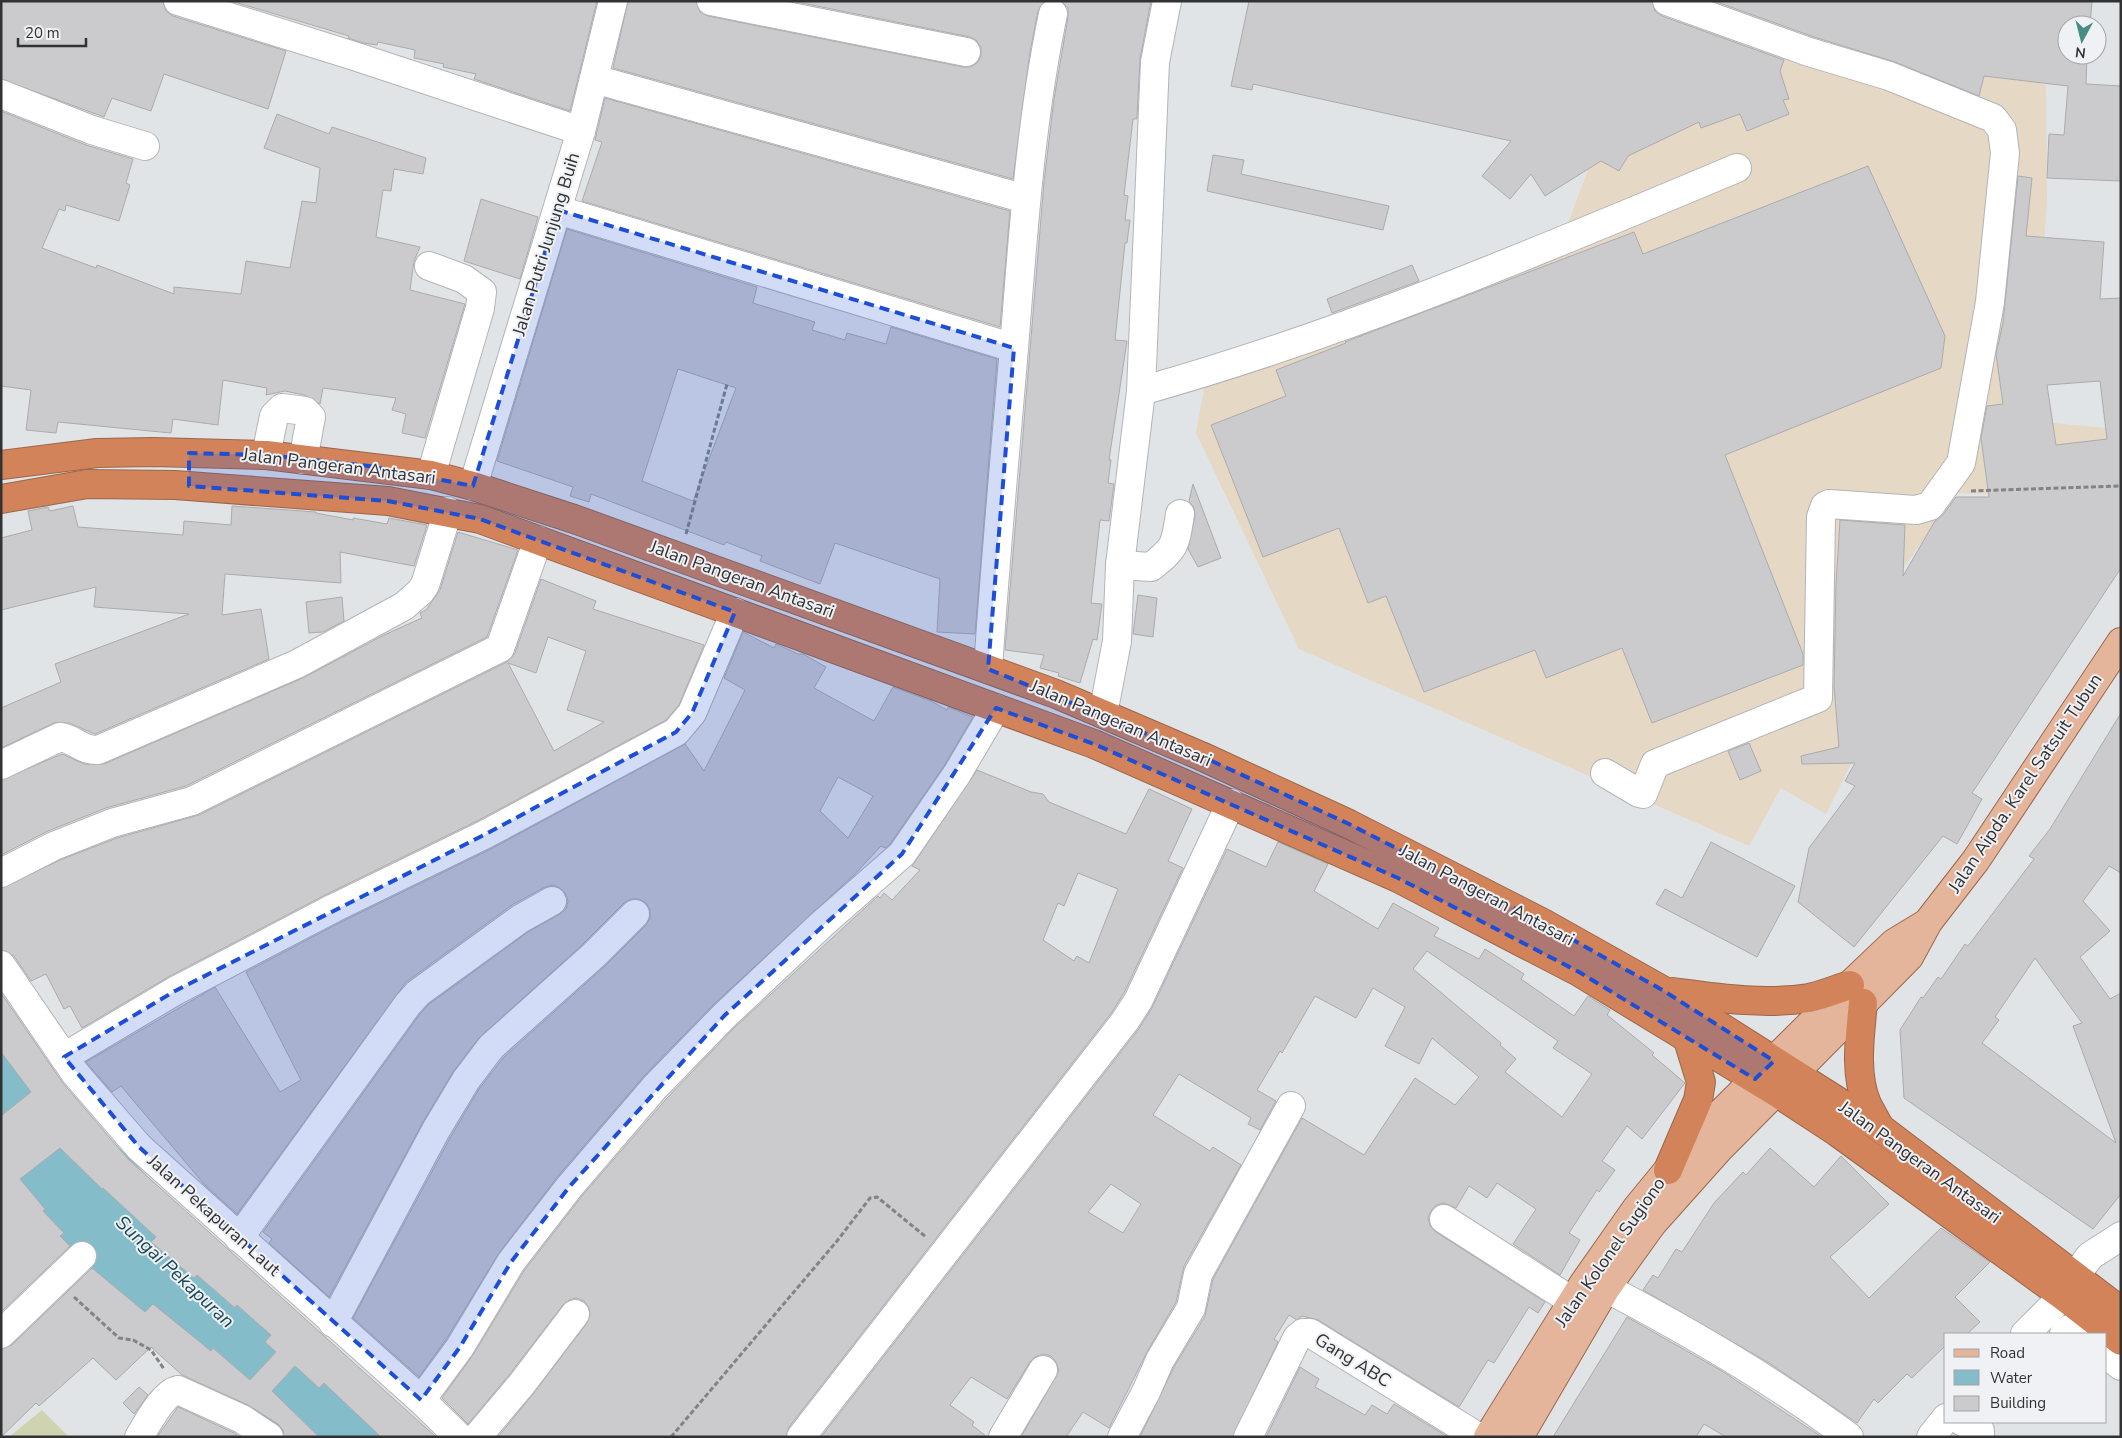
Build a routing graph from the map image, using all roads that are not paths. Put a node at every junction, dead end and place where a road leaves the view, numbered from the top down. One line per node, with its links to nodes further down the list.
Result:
1 (178, 1): 10 (street)
2 (613, 1): 8 (street, Jalan Putri Junjung Buih)
3 (711, 1): 7 (street)
4 (1167, 1): 17 (street)
5 (1667, 1): 39 (street)
6 (1053, 14): 13 (street)
7 (966, 52)
8 (594, 79): 10 (street, Jalan Putri Junjung Buih); 13 (street)
9 (1, 94): 11 (street)
10 (582, 131): 14 (street, Jalan Putri Junjung Buih)
11 (144, 146)
12 (1737, 168): 17 (street)
13 (1026, 199): 16 (street)
14 (558, 210): 16 (street); 25 (street, Jalan Putri Junjung Buih)
15 (428, 266): 22 (street)
16 (1014, 348): 35 (street)
17 (1141, 391): 30 (street)
18 (153, 452): 19 (highway, Jalan Pangeran Antasari); 21 (highway, Jalan Pangeran Antasari); 23 (highway)
19 (189, 453): 20 (highway, Jalan Pangeran Antasari); 24 (highway)
20 (285, 458): 20 (street); 22 (highway, Jalan Pangeran Antasari)
21 (1, 465)
22 (432, 475): 25 (highway, Jalan Pangeran Antasari)
23 (152, 485): 24 (highway, Jalan Pangeran Antasari); 26 (highway, Jalan Pangeran Antasari)
24 (189, 486): 27 (highway, Jalan Pangeran Antasari)
25 (473, 486): 32 (highway, Jalan Pangeran Antasari)
26 (1, 499)
27 (448, 511): 29 (highway, Jalan Pangeran Antasari); 38 (street)
28 (1180, 514): 30 (street)
29 (538, 540): 31 (highway, Jalan Pangeran Antasari); 41 (street)
30 (1120, 565): 37 (street)
31 (735, 612): 34 (highway, Jalan Pangeran Antasari); 48 (street)
32 (893, 634): 34 (highway); 35 (highway, Jalan Pangeran Antasari)
33 (2121, 642): 46 (main road, Jalan Aipda. Karel Satsuit Tubun)
34 (880, 665): 36 (highway, Jalan Pangeran Antasari)
35 (988, 669): 37 (highway, Jalan Pangeran Antasari)
36 (996, 708): 40 (highway, Jalan Pangeran Antasari); 70 (street)
37 (1102, 714): 45 (highway, Jalan Pangeran Antasari)
38 (1, 765)
39 (1604, 773)
40 (1231, 803): 47 (highway, Jalan Pangeran Antasari); 76 (street)
41 (1, 872)
42 (552, 901): 55 (street)
43 (635, 914): 61 (street)
44 (1, 965): 48 (street, Jalan Pekapuran Laut)
45 (1664, 991): 46 (highway); 49 (highway, Jalan Pangeran Antasari)
46 (1857, 994): 49 (main road, Jalan Aipda. Karel Satsuit Tubun); 51 (highway)
47 (1688, 1040): 49 (highway, Jalan Pangeran Antasari); 52 (highway)
48 (64, 1057): 55 (street, Jalan Pekapuran Laut)
49 (1774, 1076): 51 (highway, Jalan Pangeran Antasari); 52 (main road, Jalan Kolonel Sugiono); 57 (highway, Jalan Pangeran Antasari); 58 (main road, Jalan Kolonel Sugiono)
50 (1292, 1106): 78 (street)
51 (1880, 1128): 57 (highway, Jalan Pangeran Antasari)
52 (1668, 1170): 59 (main road, Jalan Kolonel Sugiono)
53 (1452, 1224): 59 (street)
54 (2121, 1236): 57 (street)
55 (239, 1238): 61 (street, Jalan Pekapuran Laut)
56 (82, 1256): 65 (street)
57 (2069, 1286): 62 (highway, Jalan Pangeran Antasari); 63 (street)
58 (1606, 1288): 82 (main road, Jalan Kolonel Sugiono); 83 (street)
59 (1572, 1302): 81 (main road, Jalan Kolonel Sugiono)
60 (575, 1314): 75 (street)
61 (333, 1323): 70 (street, Jalan Pekapuran Laut)
62 (2097, 1326): 64 (street); 66 (highway, Jalan Pangeran Antasari)
63 (2026, 1333)
64 (2065, 1333)
65 (1, 1334)
66 (2121, 1341)
67 (2107, 1355): 68 (street)
68 (2121, 1366)
69 (1043, 1370): 77 (street)
70 (421, 1400): 74 (street, Jalan Pekapuran Laut)
71 (1944, 1421): 84 (street)
72 (139, 1437): 73 (street)
73 (269, 1437)
74 (459, 1437)
75 (477, 1437)
76 (801, 1437)
77 (1003, 1437)
78 (1122, 1437)
79 (1248, 1437): 80 (street, Gang ABC)
80 (1478, 1437)
81 (1488, 1437)
82 (1519, 1437)
83 (1849, 1437)
84 (1931, 1437)

